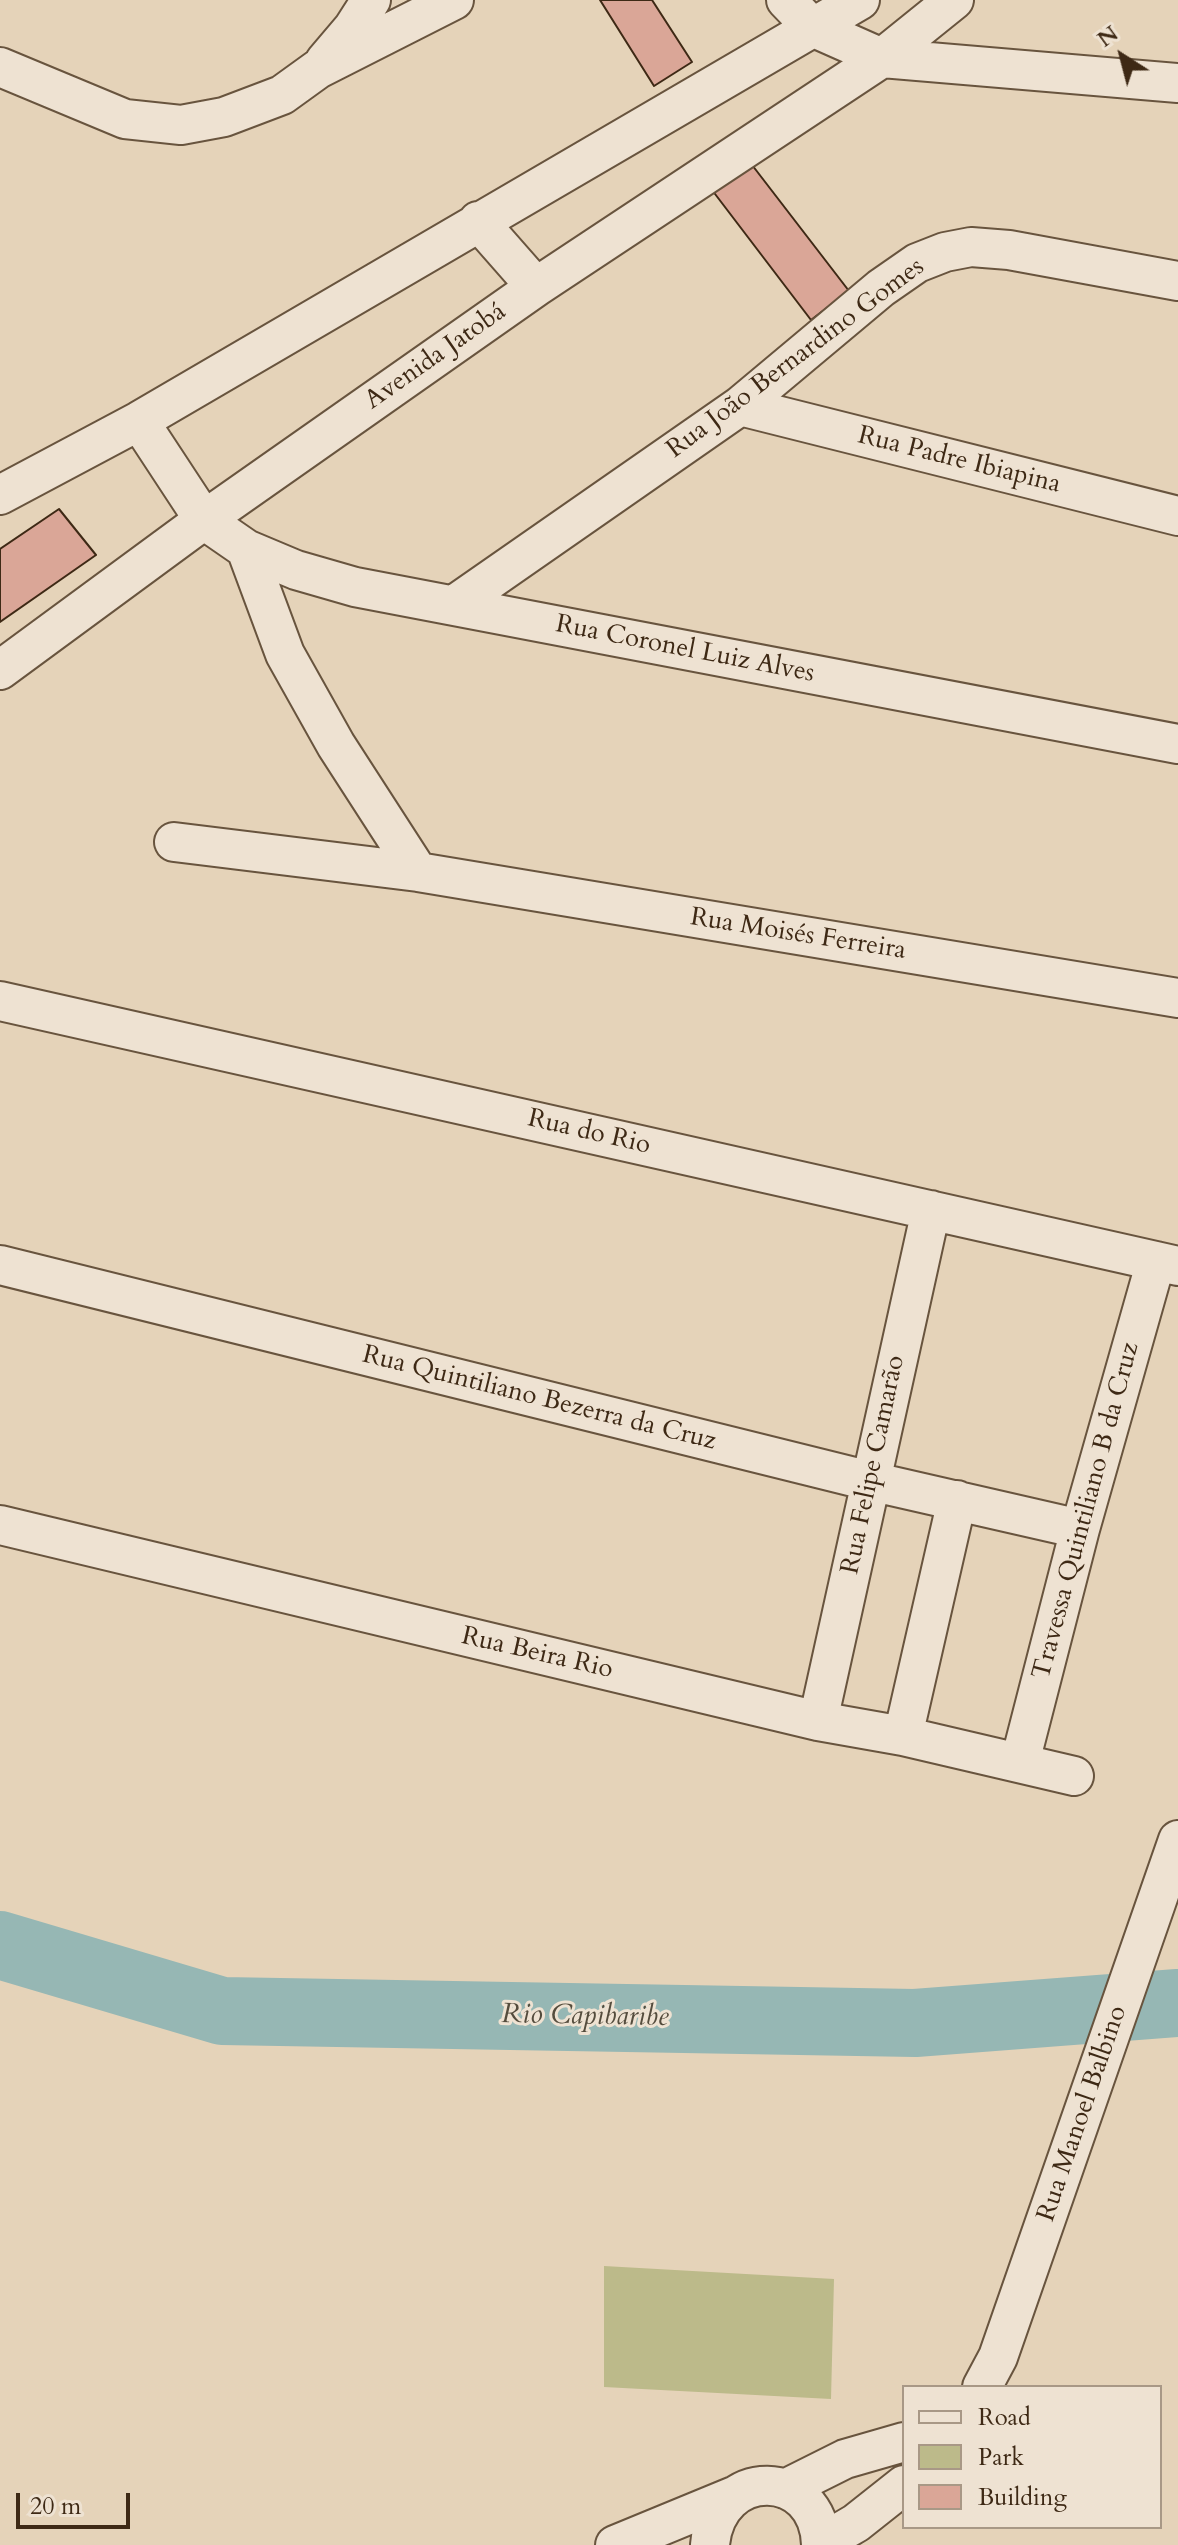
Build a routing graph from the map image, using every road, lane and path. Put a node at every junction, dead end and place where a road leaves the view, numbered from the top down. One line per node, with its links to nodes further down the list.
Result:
1 (371, 0): 9 (street)
2 (454, 0): 9 (street)
3 (786, 0): 6 (street)
4 (860, 0): 6 (street)
5 (954, 0): 7 (street, Avenida Jatobá)
6 (812, 27): 7 (street); 11 (street)
7 (882, 58): 10 (street); 13 (street, Avenida Jatobá)
8 (0, 67): 9 (street)
9 (318, 69)
10 (1178, 83)
11 (478, 221): 13 (street); 15 (street)
12 (1178, 281): 14 (street, Rua João Bernardino Gomes)
13 (536, 287): 18 (street, Avenida Jatobá)
14 (740, 406): 17 (street, Rua Padre Ibiapina); 20 (street, Rua João Bernardino Gomes)
15 (139, 421): 16 (street); 18 (street)
16 (0, 495)
17 (1178, 516)
18 (204, 520): 19 (street, Rua Coronel Luiz Alves); 21 (street, Avenida Jatobá)
19 (246, 549): 20 (street, Rua Coronel Luiz Alves); 24 (street)
20 (454, 605): 22 (street, Rua Coronel Luiz Alves)
21 (0, 670)
22 (1178, 744)
23 (174, 842): 24 (street, Rua Moisés Ferreira)
24 (418, 872): 25 (street, Rua Moisés Ferreira)
25 (1178, 998)
26 (0, 1001): 27 (street, Rua do Rio)
27 (931, 1210): 28 (street, Rua do Rio); 30 (street, Rua Felipe Camarão)
28 (1167, 1264): 33 (street, Travessa Quintiliano B da Cruz)
29 (0, 1265): 30 (street, Rua Quintiliano Bezerra da Cruz)
30 (870, 1481): 31 (street, Rua Quintiliano Bezerra da Cruz); 34 (street, Rua Felipe Camarão)
31 (957, 1500): 33 (street, Rua Quintiliano Bezerra da Cruz); 35 (street)
32 (0, 1525): 34 (street, Rua Beira Rio)
33 (1080, 1529): 36 (street, Travessa Quintiliano B da Cruz)
34 (818, 1721): 35 (street, Rua Beira Rio)
35 (903, 1736): 36 (street, Rua Beira Rio)
36 (1020, 1762): 37 (street, Rua Beira Rio)
37 (1074, 1776)
38 (1178, 1840): 39 (street, Rua Manoel Balbino)
39 (990, 2372)
40 (902, 2443): 42 (street)
41 (902, 2487): 44 (street)
42 (785, 2489): 43 (street); 44 (street)
43 (734, 2496): 45 (street); 46 (street)
44 (821, 2544)
45 (615, 2545)
46 (710, 2545)

